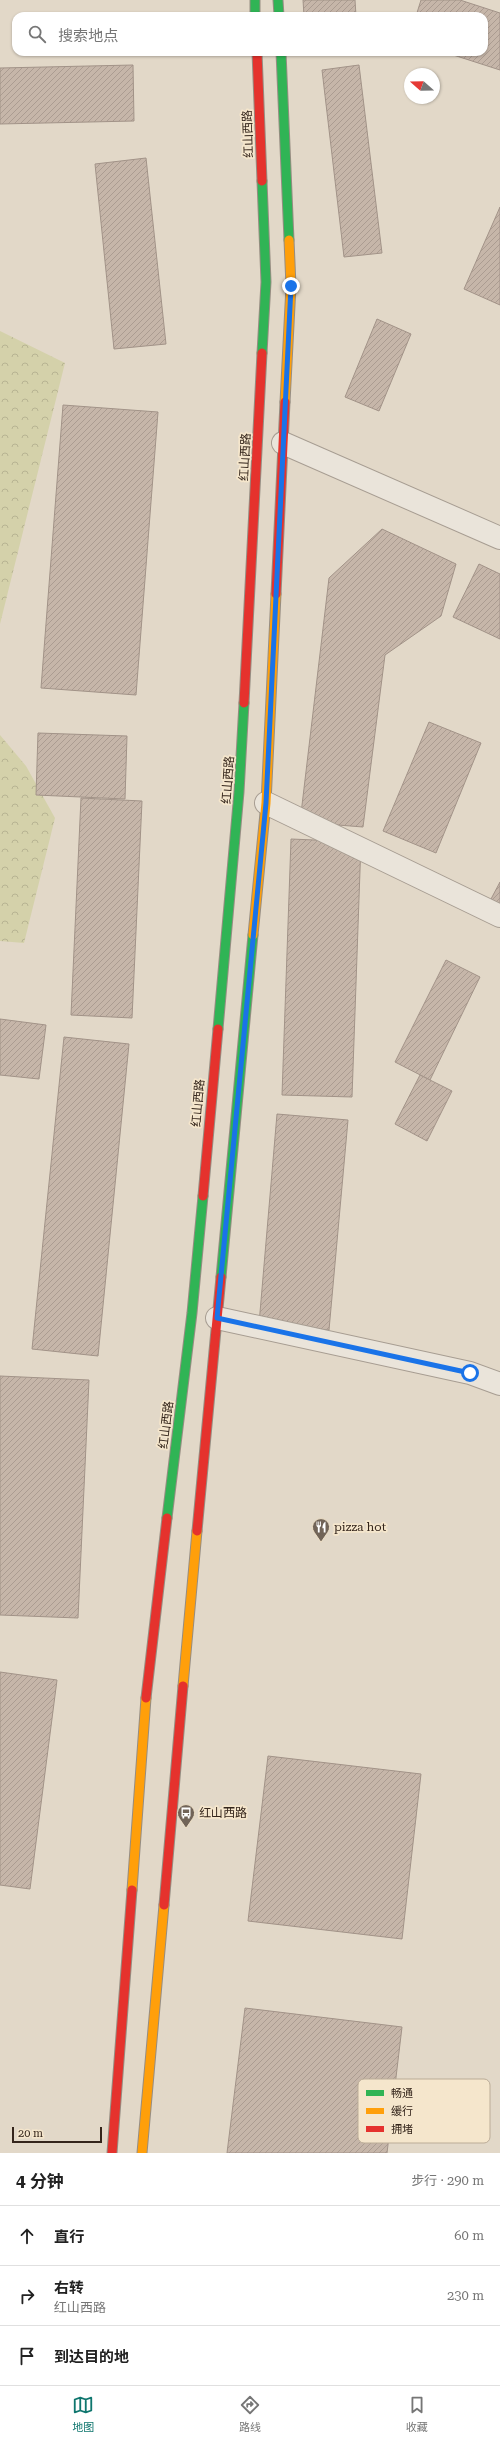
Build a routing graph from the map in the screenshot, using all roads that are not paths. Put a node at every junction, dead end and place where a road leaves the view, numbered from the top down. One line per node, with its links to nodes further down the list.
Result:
1 (255, 0): 3 (main road)
2 (278, 0): 4 (main road)
3 (255, 12)
4 (279, 12)
5 (257, 56): 13 (main road, 红山西路)
6 (281, 56): 7 (main road)
7 (283, 443): 8 (street); 9 (main road)
8 (500, 538)
9 (266, 803): 10 (street); 11 (main road)
10 (500, 916)
11 (217, 1318): 12 (street); 14 (main road)
12 (500, 1384)
13 (112, 2153)
14 (142, 2153)

